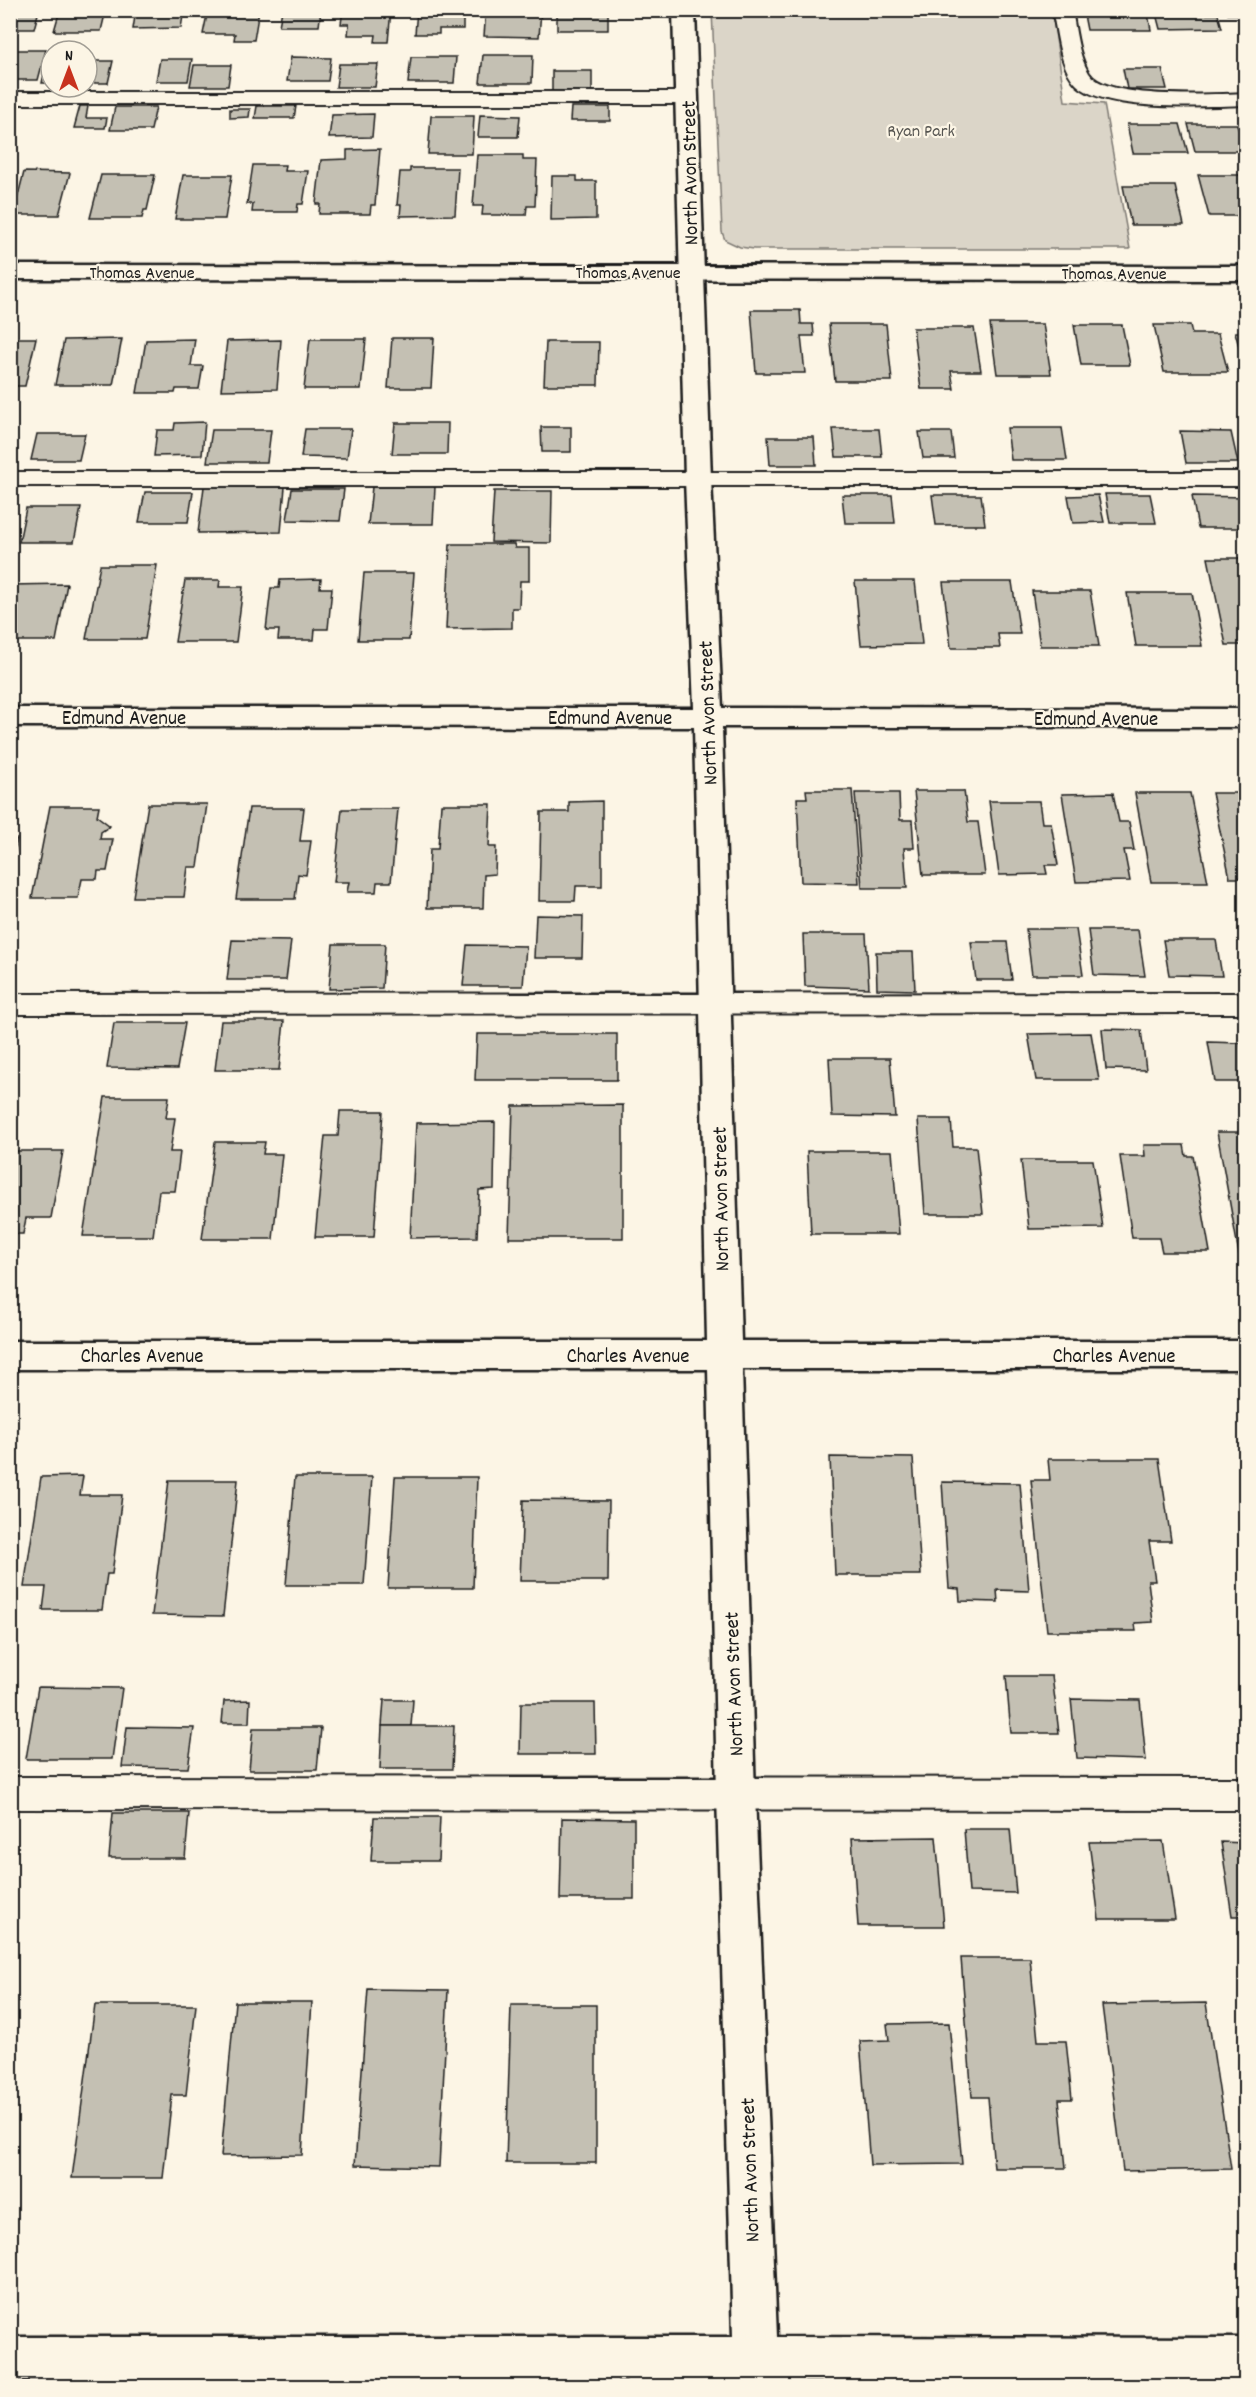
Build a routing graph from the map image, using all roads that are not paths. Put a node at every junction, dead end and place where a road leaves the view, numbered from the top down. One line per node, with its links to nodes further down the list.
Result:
1 (684, 10): 4 (street, North Avon Street)
2 (1062, 10): 5 (lane)
3 (10, 98): 4 (lane)
4 (688, 98): 7 (street, North Avon Street)
5 (1245, 99)
6 (10, 272): 7 (street, Thomas Avenue)
7 (692, 272): 8 (street, Thomas Avenue); 10 (street, North Avon Street)
8 (1245, 273)
9 (10, 479): 10 (lane)
10 (698, 479): 11 (lane); 13 (street, North Avon Street)
11 (1245, 479)
12 (10, 717): 13 (street, Edmund Avenue)
13 (708, 717): 14 (street, Edmund Avenue); 17 (street, North Avon Street)
14 (1245, 718)
15 (1245, 1003): 17 (lane)
16 (10, 1004): 17 (lane)
17 (716, 1004): 19 (street, North Avon Street)
18 (10, 1355): 19 (street, Charles Avenue)
19 (724, 1355): 20 (street, Charles Avenue); 23 (street, North Avon Street)
20 (1245, 1355)
21 (10, 1793): 23 (lane)
22 (1245, 1794): 23 (lane)
23 (736, 1795): 26 (street, North Avon Street)
24 (10, 2358): 26 (street)
25 (1245, 2361): 26 (street)
26 (756, 2373)

